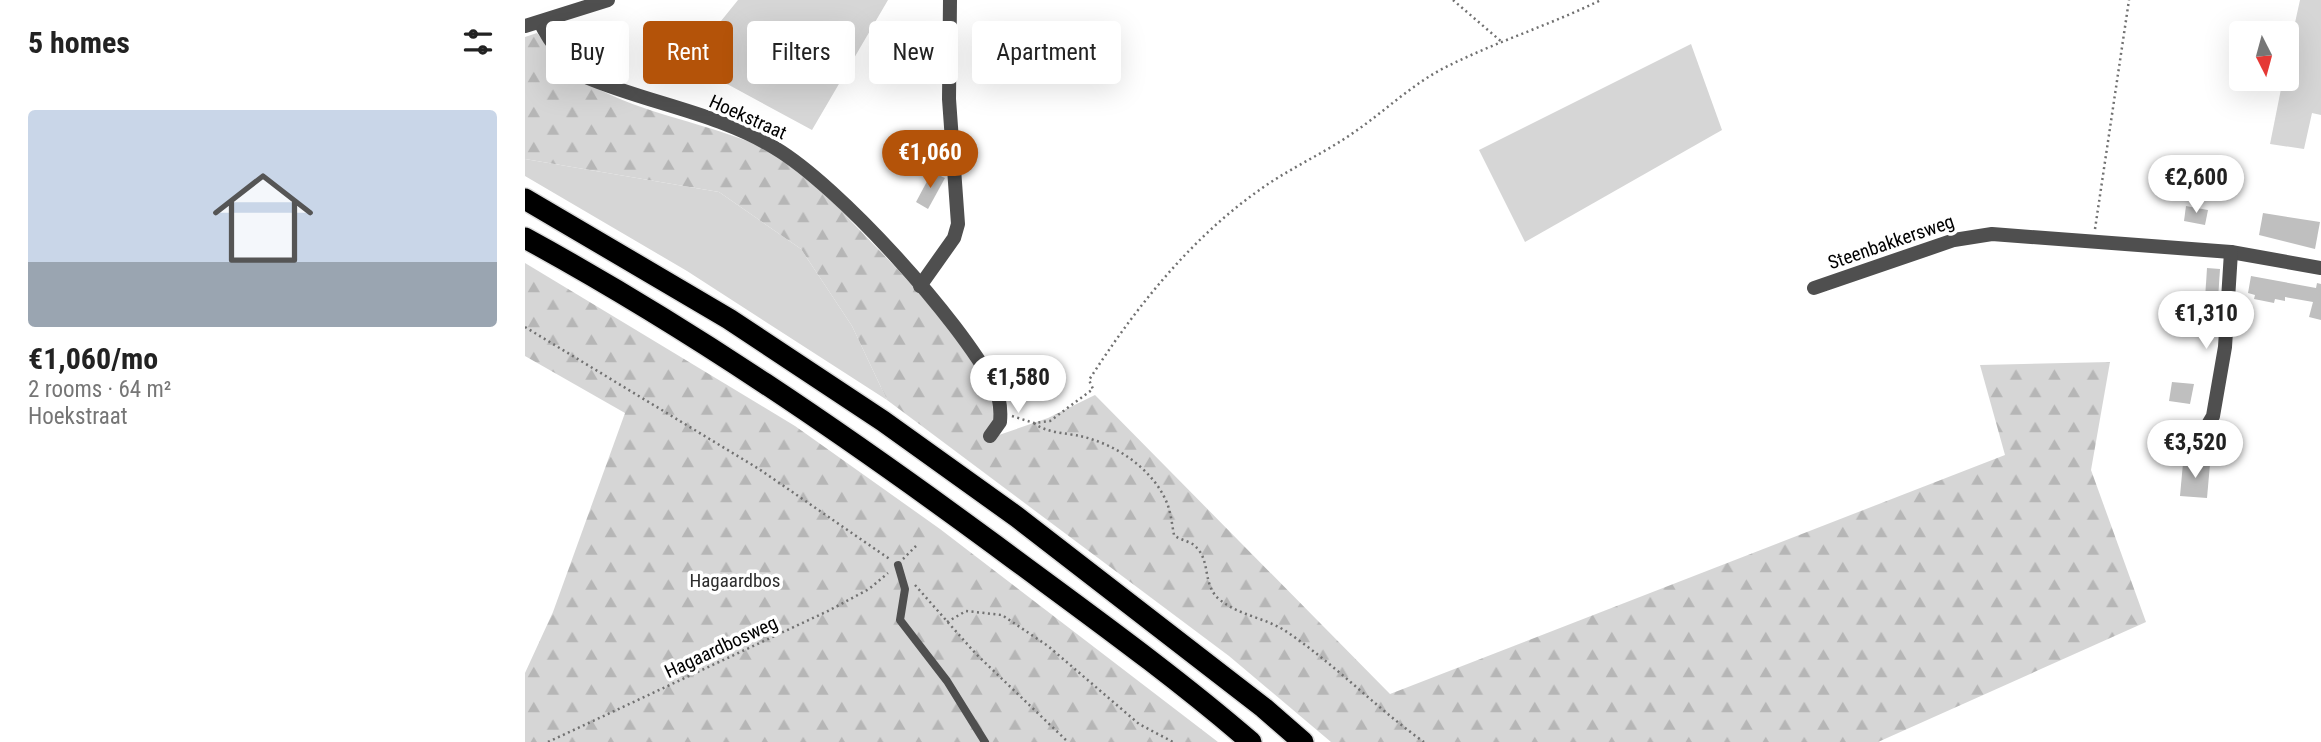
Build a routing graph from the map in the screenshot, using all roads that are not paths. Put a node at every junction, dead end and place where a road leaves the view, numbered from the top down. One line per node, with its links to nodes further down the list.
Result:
1 (608, 0): 3 (street)
2 (950, 0): 9 (street)
3 (540, 22): 4 (street); 9 (street, Hoekstraat)
4 (525, 26)
5 (525, 199): 16 (highway)
6 (525, 238): 15 (highway)
7 (2231, 252): 8 (street, Steenbakkersweg); 10 (street, Steenbakkersweg); 12 (street)
8 (2321, 268)
9 (921, 286): 11 (street, Hoekstraat)
10 (1814, 288)
11 (990, 436)
12 (2180, 454)
13 (898, 565): 14 (lane)
14 (985, 742)
15 (1251, 742)
16 (1303, 742)

